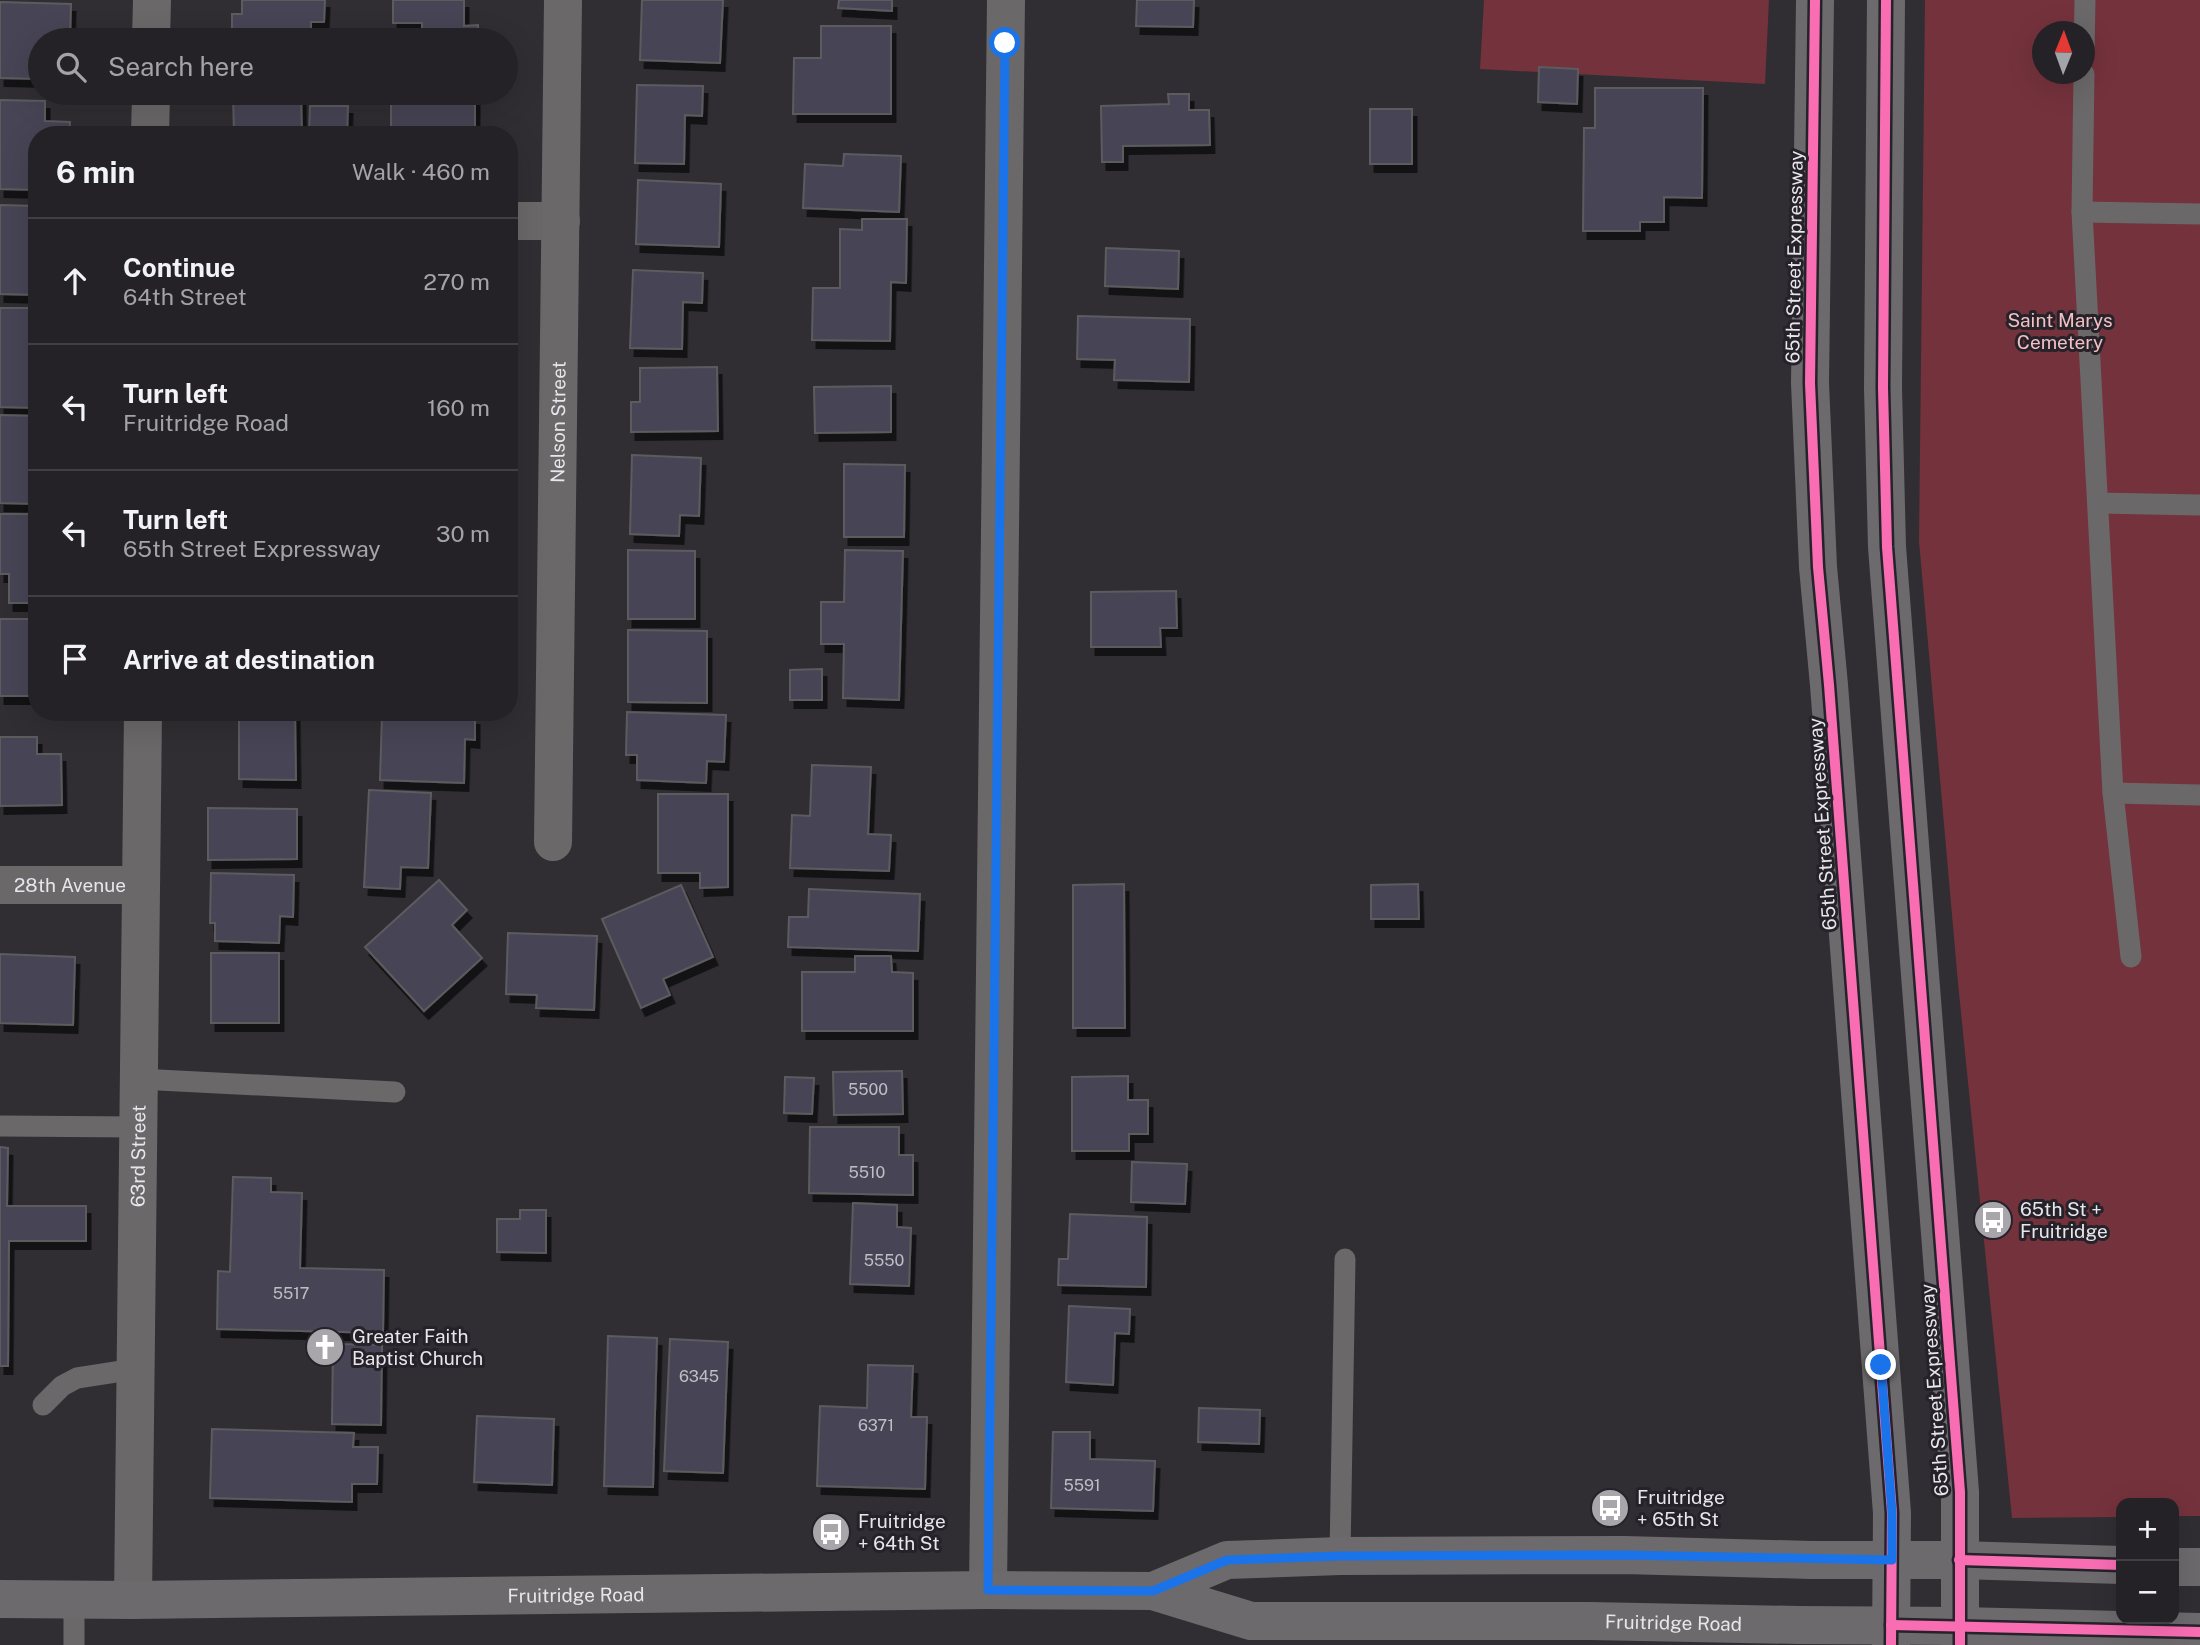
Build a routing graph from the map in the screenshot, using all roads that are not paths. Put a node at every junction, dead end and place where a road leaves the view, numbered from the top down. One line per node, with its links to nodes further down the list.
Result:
1 (152, 0): 8 (street)
2 (563, 0): 15 (street, Nelson Street)
3 (1006, 0): 38 (street)
4 (1815, 0): 33 (main road, 65th Street Expressway)
5 (1886, 0): 34 (main road, 65th Street Expressway)
6 (2085, 0): 7 (lane)
7 (2085, 21)
8 (151, 28)
9 (2084, 84): 12 (lane)
10 (150, 105): 11 (street)
11 (150, 126)
12 (2082, 212): 13 (lane); 16 (lane)
13 (2200, 214)
14 (518, 220): 15 (street)
15 (561, 222): 21 (street, Nelson Street)
16 (2098, 503): 17 (lane); 19 (lane)
17 (2200, 505)
18 (143, 721): 23 (street, 63rd Street)
19 (2113, 793): 20 (lane); 24 (lane)
20 (2200, 795)
21 (553, 842)
22 (0, 885): 23 (street, 28th Avenue)
23 (141, 885): 25 (street, 63rd Street)
24 (2131, 957)
25 (139, 1079): 26 (lane); 28 (street, 63rd Street)
26 (395, 1092)
27 (0, 1126): 28 (lane)
28 (138, 1127): 30 (street, 63rd Street)
29 (1345, 1259): 32 (lane)
30 (135, 1369): 31 (lane); 42 (street, 63rd Street)
31 (43, 1405)
32 (1340, 1556): 33 (main road, Fruitridge Road); 39 (main road, Fruitridge Road)
33 (1892, 1560): 34 (main road, Fruitridge Road); 45 (main road, 65th Street Expressway)
34 (1959, 1560): 35 (main road, Fruitridge Road); 46 (main road, 65th Street Expressway)
35 (2116, 1565)
36 (2179, 1567): 37 (main road)
37 (2200, 1567)
38 (988, 1590): 39 (main road, Fruitridge Road); 42 (main road, Fruitridge Road)
39 (1153, 1591): 44 (main road, Fruitridge Road)
40 (0, 1599): 41 (main road, Fruitridge Road)
41 (74, 1600): 42 (main road, Fruitridge Road); 47 (lane)
42 (133, 1600)
43 (2200, 1632): 46 (main road, Fruitridge Road)
44 (1590, 1633): 45 (main road, Fruitridge Road)
45 (1891, 1635): 46 (main road, Fruitridge Road)
46 (1961, 1635)
47 (74, 1645)

